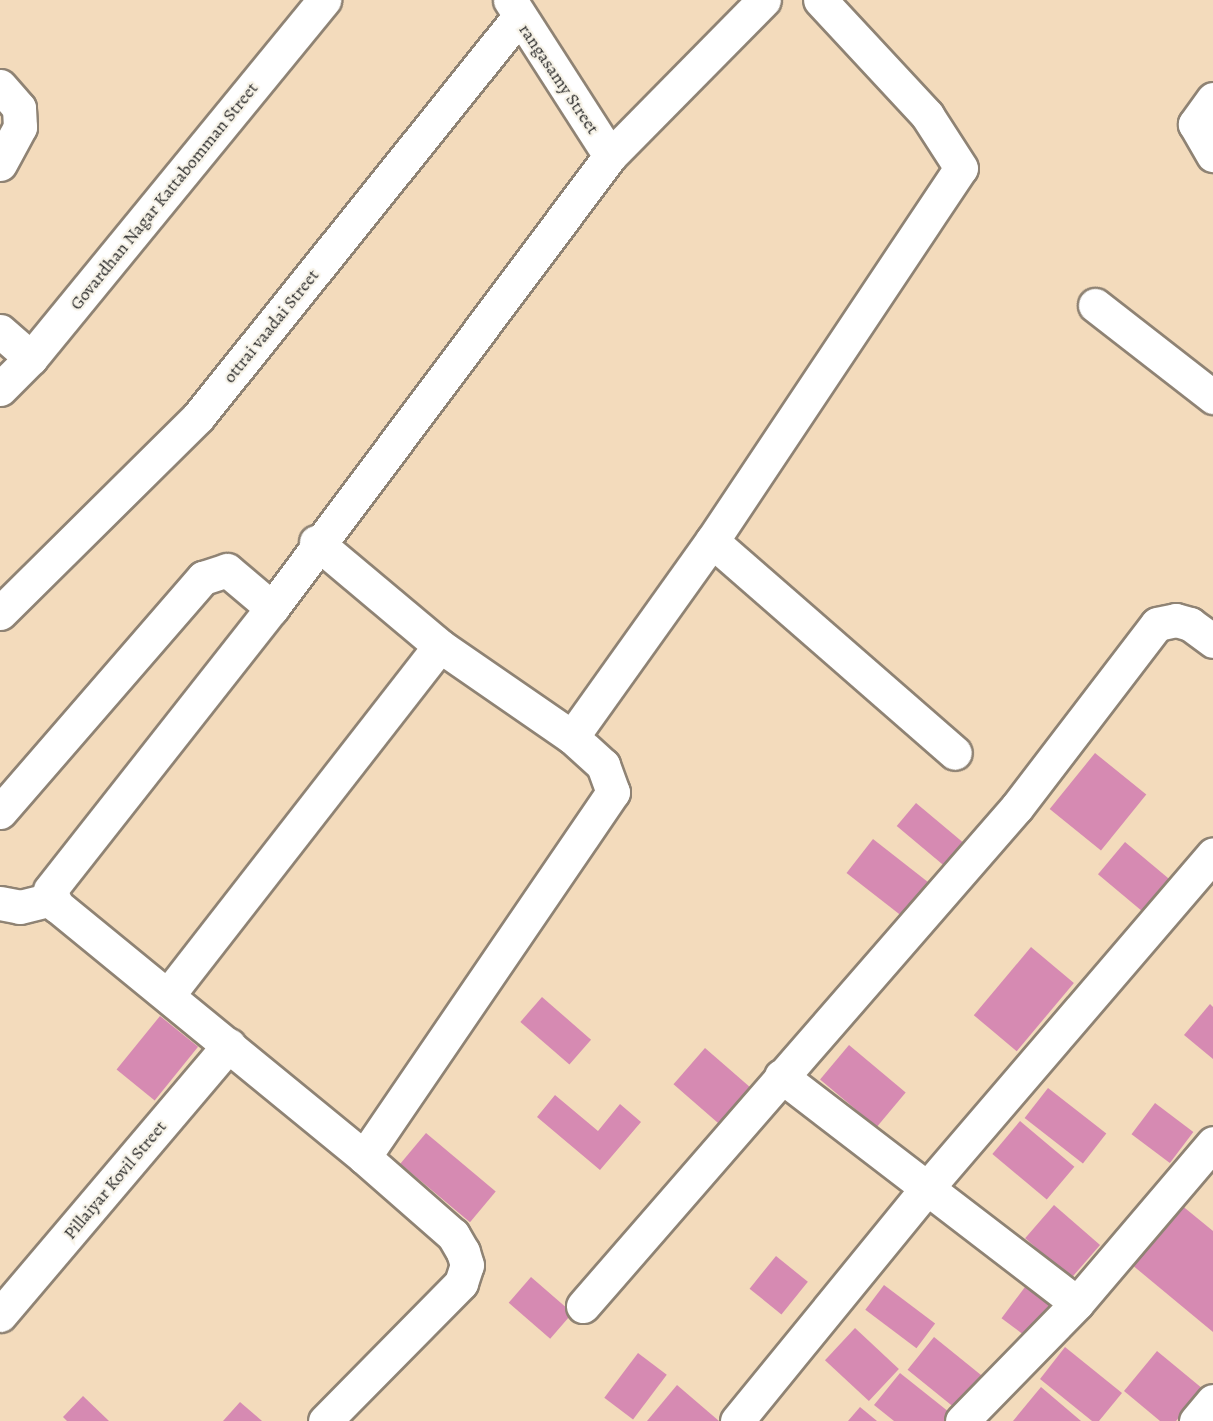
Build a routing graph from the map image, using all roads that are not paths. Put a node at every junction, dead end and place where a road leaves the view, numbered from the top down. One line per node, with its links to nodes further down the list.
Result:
1 (324, 0): 12 (street, Govardhan Nagar Kattabomman Street)
2 (764, 0): 8 (street)
3 (820, 0): 15 (street)
4 (514, 9): 8 (street, rangasamy Street); 18 (street, ottrai vaadai Street)
5 (0, 86): 9 (street)
6 (1213, 99): 7 (street)
7 (1213, 155)
8 (610, 156): 16 (street)
9 (0, 164)
10 (1095, 305): 14 (street)
11 (0, 332): 12 (street)
12 (31, 358): 13 (street, Govardhan Nagar Kattabomman Street)
13 (0, 389)
14 (1211, 390)
15 (712, 541): 21 (street); 22 (street)
16 (316, 542): 17 (street); 20 (street)
17 (272, 608): 23 (street); 25 (street)
18 (0, 613)
19 (1213, 641): 29 (street)
20 (440, 646): 21 (street); 27 (street)
21 (572, 737): 31 (street)
22 (955, 753)
23 (0, 812)
24 (1213, 854): 32 (street)
25 (51, 899): 26 (street); 27 (street)
26 (1, 905)
27 (168, 994): 28 (street)
28 (229, 1045): 31 (street); 35 (street, Pillaiyar Kovil Street)
29 (781, 1076): 32 (street); 34 (street)
30 (1213, 1143): 33 (street)
31 (364, 1157): 37 (street)
32 (928, 1187): 33 (street); 38 (street)
33 (1077, 1303): 39 (street)
34 (583, 1306)
35 (0, 1315)
36 (1213, 1401): 40 (street)
37 (325, 1421)
38 (737, 1421)
39 (962, 1421)
40 (1196, 1421)

